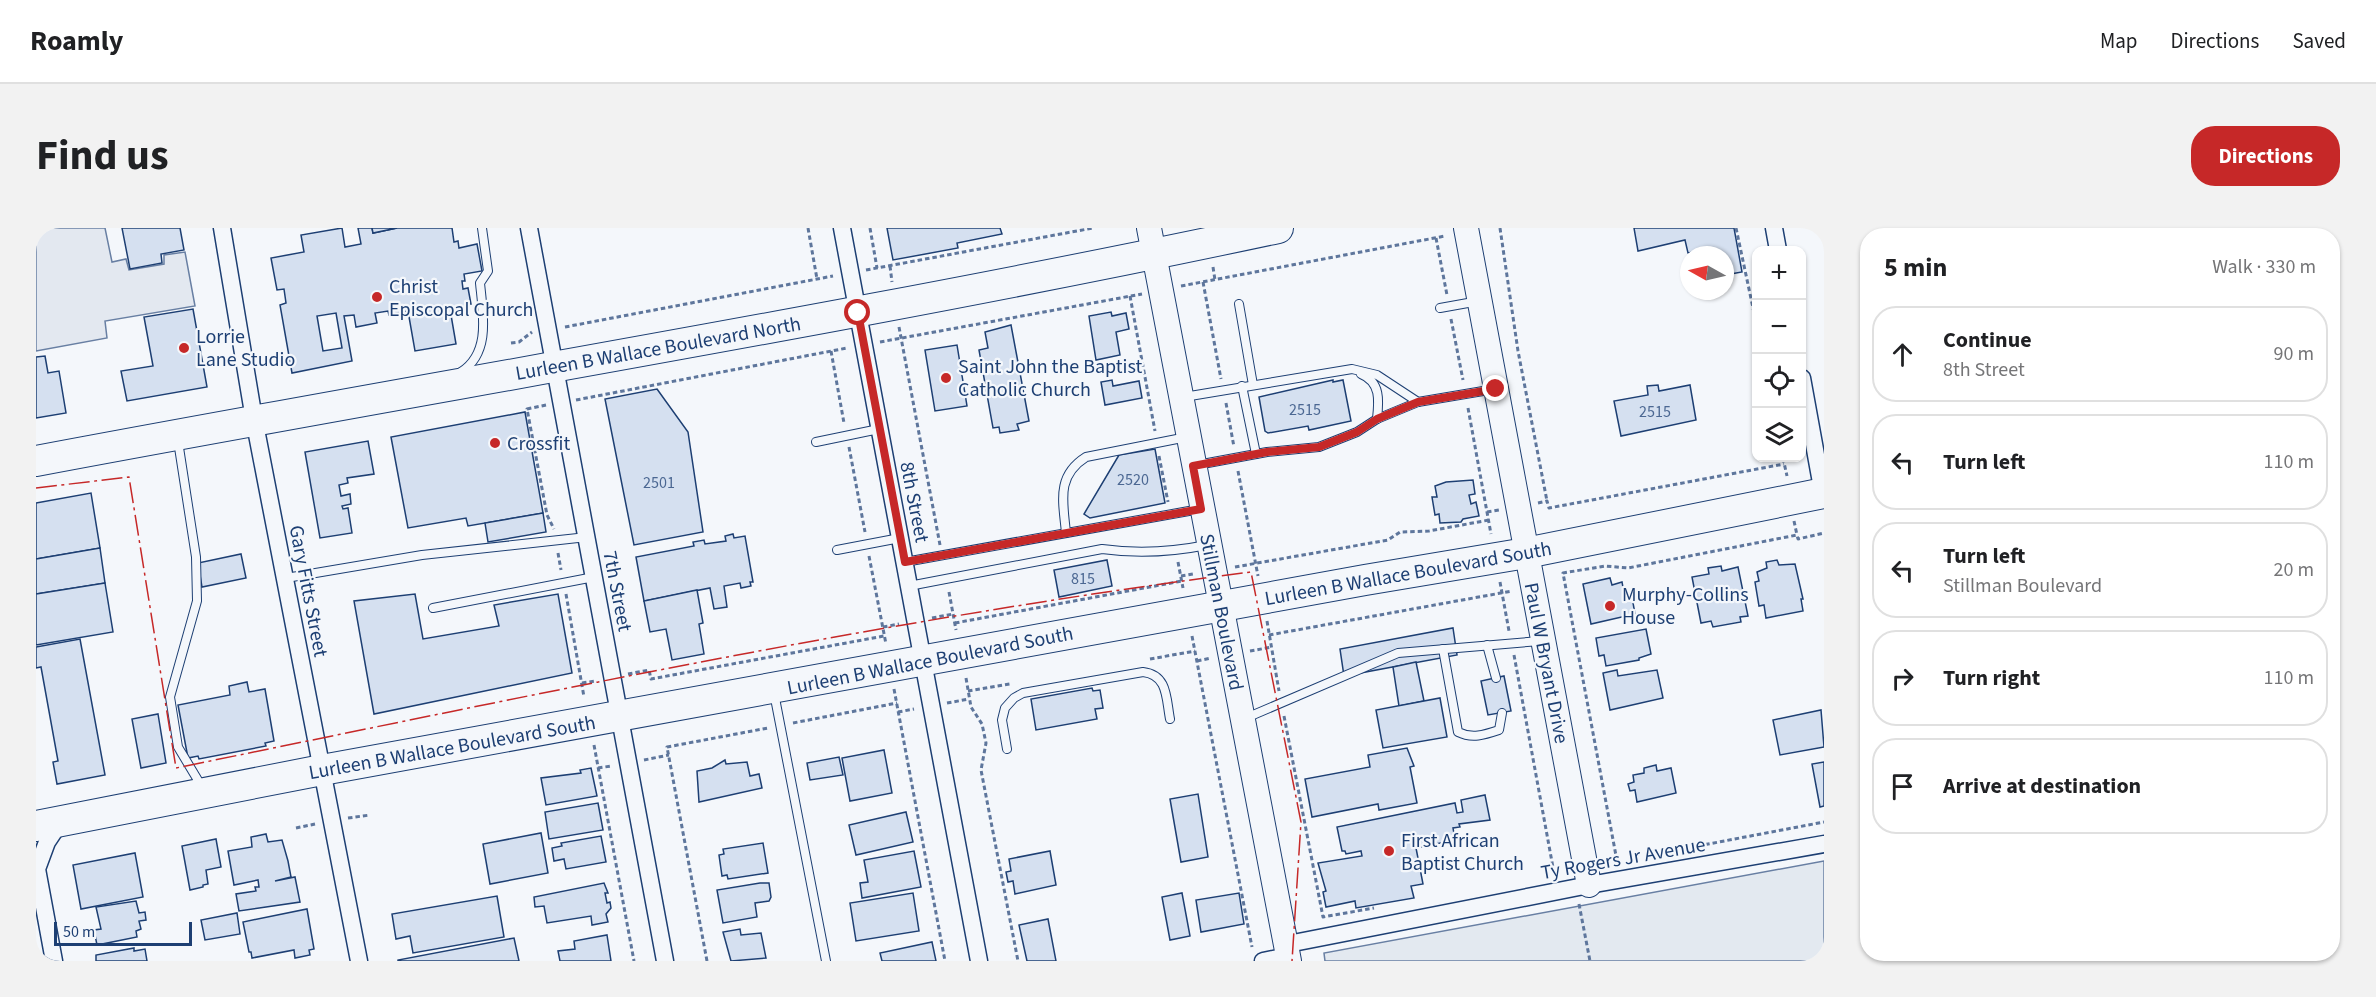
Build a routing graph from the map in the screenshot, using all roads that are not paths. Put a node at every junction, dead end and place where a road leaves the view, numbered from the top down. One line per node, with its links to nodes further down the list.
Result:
1 (222, 228): 23 (street, Gary Fitts Street)
2 (482, 228): 18 (lane)
3 (529, 228): 14 (street, 7th Street)
4 (842, 228): 13 (street, 8th Street)
5 (1278, 228): 8 (highway, Lurleen B Wallace Boulevard North)
6 (1466, 228): 10 (main road, Paul W Bryant Drive)
7 (1774, 228): 9 (street)
8 (1151, 241): 13 (highway, Lurleen B Wallace Boulevard North); 20 (main road, Stillman Boulevard)
9 (1777, 246)
10 (1479, 301): 12 (lane); 19 (main road, Paul W Bryant Drive)
11 (1239, 304): 16 (lane)
12 (1440, 308)
13 (858, 313): 14 (highway, Lurleen B Wallace Boulevard North); 25 (street, 8th Street)
14 (555, 366): 18 (highway, Lurleen B Wallace Boulevard North); 35 (street, 7th Street)
15 (1350, 369): 16 (lane); 22 (lane); 24 (lane)
16 (1253, 385): 17 (lane)
17 (1242, 386): 20 (lane); 29 (lane)
18 (436, 388): 23 (highway, Lurleen B Wallace Boulevard North)
19 (1496, 389): 22 (lane); 39 (main road, Paul W Bryant Drive)
20 (1180, 397): 27 (main road, Stillman Boulevard)
21 (1806, 399): 32 (street)
22 (1418, 402): 24 (lane)
23 (254, 419): 26 (highway, Lurleen B Wallace Boulevard North); 42 (street, Gary Fitts Street)
24 (1377, 419): 29 (lane)
25 (879, 429): 28 (lane); 36 (street, 8th Street)
26 (177, 434): 30 (highway, Lurleen B Wallace Boulevard North); 58 (lane)
27 (1188, 437): 31 (main road, Stillman Boulevard); 34 (lane)
28 (816, 442)
29 (1256, 454): 31 (lane)
30 (36, 461)
31 (1193, 466): 33 (main road, Stillman Boulevard)
32 (1824, 495): 39 (highway, Lurleen B Wallace Boulevard South)
33 (1201, 509): 34 (lane); 37 (main road, Stillman Boulevard)
34 (1066, 533): 40 (lane)
35 (586, 537): 41 (street, 7th Street); 42 (lane)
36 (900, 538): 38 (lane); 40 (street, 8th Street)
37 (1208, 545): 43 (lane); 44 (main road, Stillman Boulevard)
38 (837, 550)
39 (1526, 553): 44 (highway, Lurleen B Wallace Boulevard South); 46 (main road, Paul W Bryant Drive)
40 (905, 562): 43 (street, 8th Street)
41 (594, 577): 45 (lane); 53 (street, 7th Street)
42 (286, 578): 57 (street, Gary Fitts Street)
43 (909, 586): 49 (street, 8th Street)
44 (1220, 607): 49 (highway, Lurleen B Wallace Boulevard South); 55 (main road, Stillman Boulevard)
45 (433, 608)
46 (1544, 640): 47 (lane); 62 (main road, Paul W Bryant Drive)
47 (1487, 645): 48 (lane); 50 (lane)
48 (1443, 649): 52 (lane); 55 (lane)
49 (923, 660): 51 (highway, Lurleen B Wallace Boulevard South); 69 (street, 8th Street)
50 (1496, 678)
51 (773, 689): 53 (highway, Lurleen B Wallace Boulevard South); 68 (lane)
52 (1502, 712)
53 (620, 717): 57 (highway, Lurleen B Wallace Boulevard South); 67 (street, 7th Street)
54 (1170, 718): 56 (lane)
55 (1244, 718): 63 (main road, Stillman Boulevard)
56 (1007, 750)
57 (322, 770): 58 (highway, Lurleen B Wallace Boulevard South); 66 (street, Gary Fitts Street)
58 (205, 792): 59 (highway, Lurleen B Wallace Boulevard South)
59 (49, 824): 61 (street)
60 (1824, 844): 62 (street, Ty Rogers Jr Avenue)
61 (38, 885): 65 (street)
62 (1582, 886): 63 (street, Ty Rogers Jr Avenue)
63 (1288, 953): 64 (street, Ty Rogers Jr Avenue)
64 (1258, 955)
65 (54, 961)
66 (359, 961)
67 (665, 961)
68 (826, 961)
69 (979, 961)

